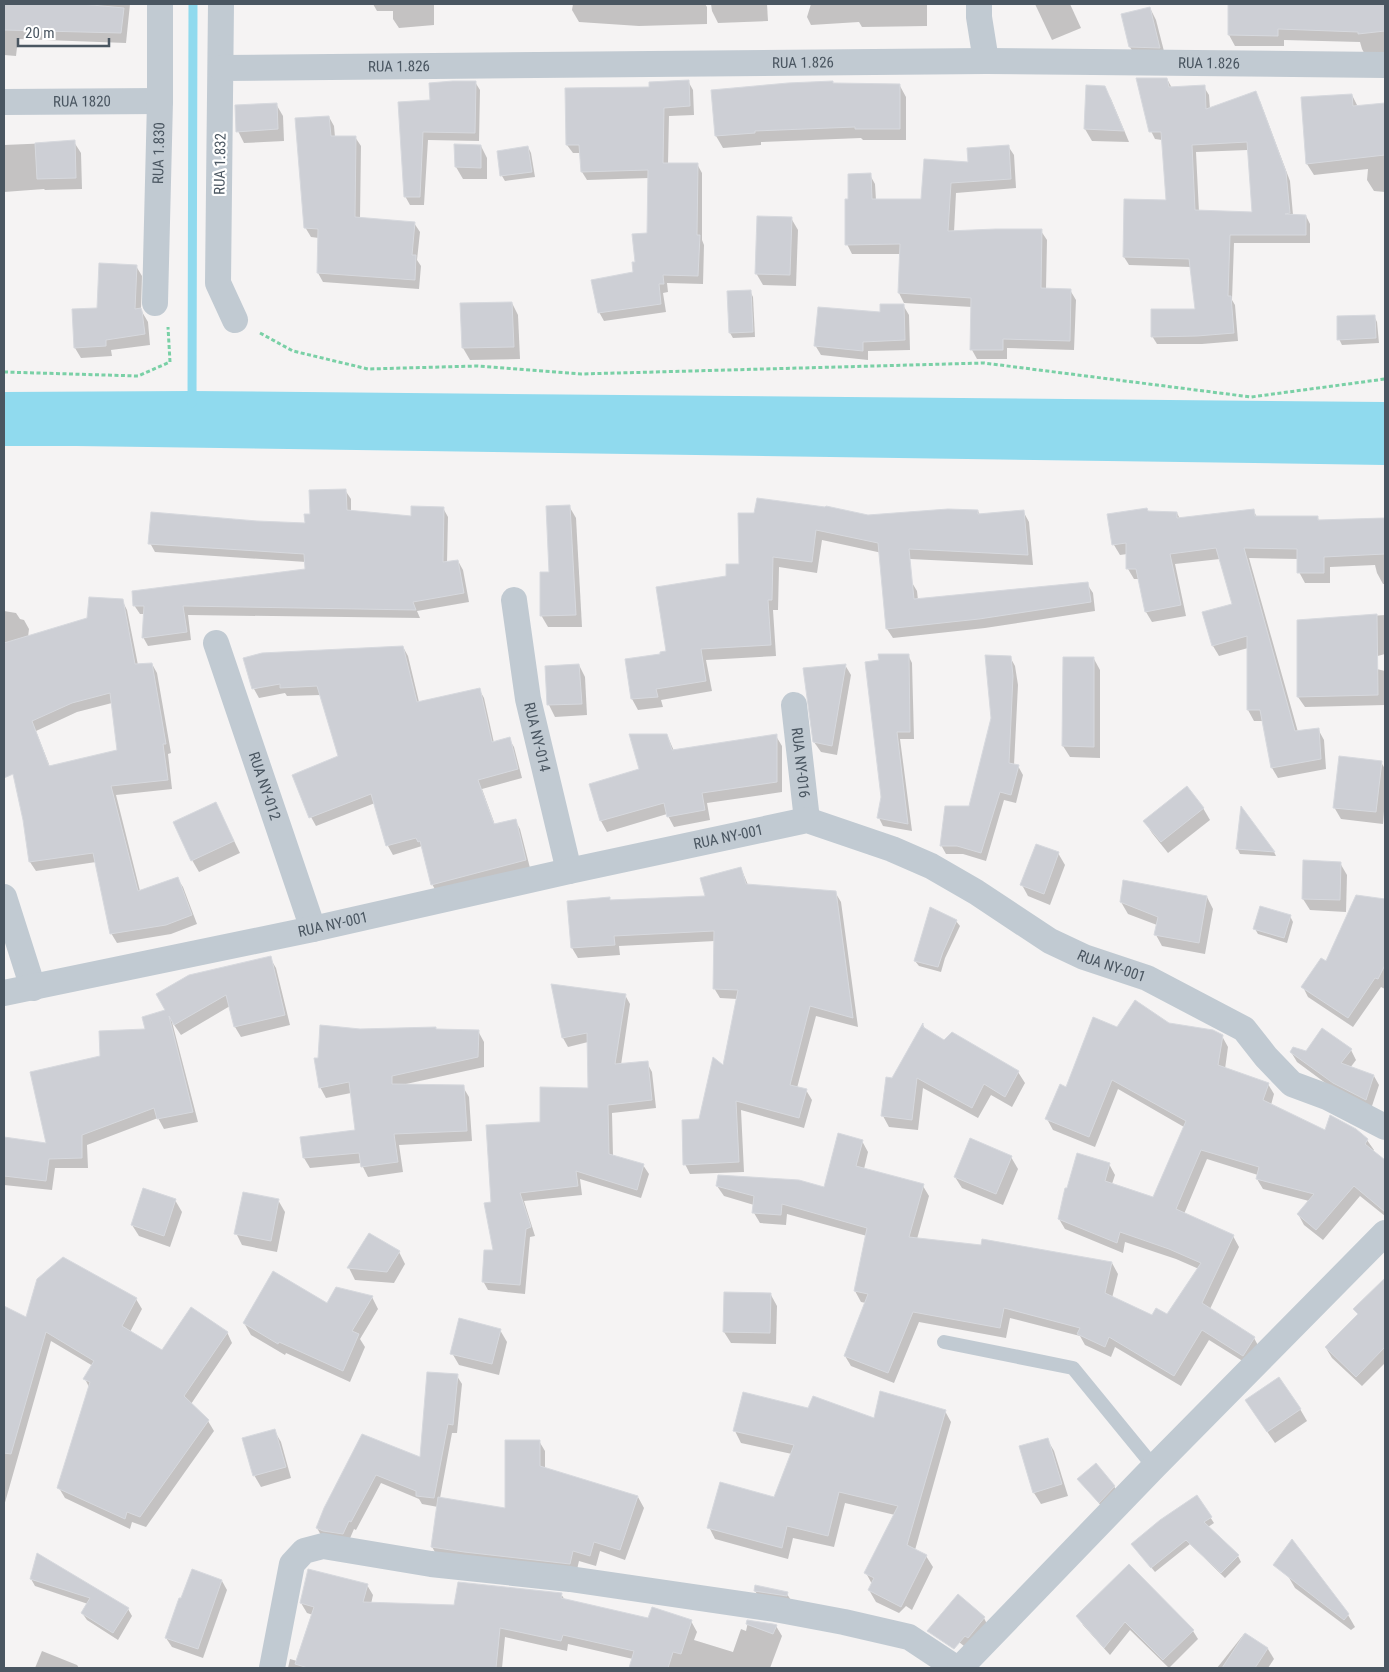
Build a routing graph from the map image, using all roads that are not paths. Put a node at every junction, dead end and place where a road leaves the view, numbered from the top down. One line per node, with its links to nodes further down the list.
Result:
1 (160, 4): 7 (street, RUA 1.830)
2 (221, 4): 6 (street, RUA 1.832)
3 (979, 4): 4 (street)
4 (986, 61): 5 (street, RUA 1.826); 6 (street, RUA 1.826)
5 (1385, 65)
6 (221, 68): 10 (street, RUA 1.832)
7 (160, 101): 8 (street, RUA 1820); 9 (street, RUA 1.830)
8 (4, 102)
9 (155, 303)
10 (235, 320)
11 (514, 600): 15 (street, RUA NY-014)
12 (216, 643): 17 (street, RUA NY-012)
13 (794, 706): 14 (street, RUA NY-016)
14 (807, 820): 15 (street, RUA NY-001); 20 (street, RUA NY-001)
15 (570, 871): 17 (street, RUA NY-001)
16 (4, 897): 18 (street)
17 (314, 929): 18 (street, RUA NY-001)
18 (33, 988): 19 (street, RUA NY-001)
19 (4, 993)
20 (1385, 1127)
21 (1385, 1233): 23 (street)
22 (944, 1342): 23 (lane)
23 (1154, 1467): 25 (street)
24 (272, 1668): 25 (street)
25 (958, 1668)

